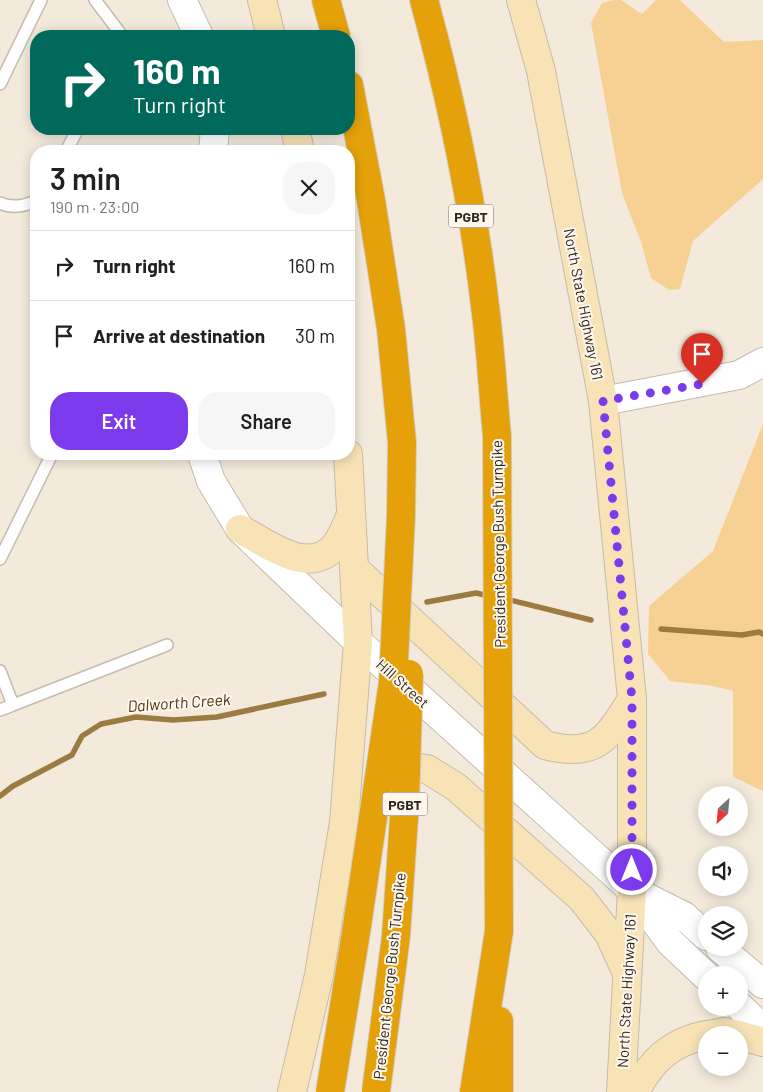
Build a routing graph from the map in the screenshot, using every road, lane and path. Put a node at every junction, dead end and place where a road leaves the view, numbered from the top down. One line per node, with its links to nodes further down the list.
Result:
1 (41, 0): 12 (lane)
2 (95, 0): 8 (lane)
3 (182, 0): 9 (street)
4 (262, 0): 10 (main road)
5 (326, 0): 11 (highway)
6 (424, 0): 35 (highway, President George Bush Turnpike / PGBT, bridge)
7 (520, 0): 17 (main road, North State Highway 161)
8 (117, 30)
9 (197, 30)
10 (270, 30)
11 (334, 30)
12 (0, 84)
13 (355, 116): 22 (highway, President George Bush Turnpike / PGBT)
14 (0, 203): 15 (lane)
15 (30, 204)
16 (763, 362): 17 (street)
17 (603, 401): 29 (main road, North State Highway 161)
18 (49, 460): 24 (lane)
19 (204, 460): 23 (street, Hill Street)
20 (348, 460): 21 (main road)
21 (351, 515): 23 (main road); 25 (main road)
22 (401, 515): 46 (highway, bridge); 47 (highway, President George Bush Turnpike / PGBT, bridge)
23 (240, 529): 26 (street, Hill Street)
24 (0, 559)
25 (356, 570): 26 (main road); 29 (main road)
26 (358, 642): 32 (main road); 33 (street, Hill Street)
27 (167, 645): 30 (lane)
28 (0, 671): 30 (lane)
29 (632, 699): 33 (main road, North State Highway 161)
30 (13, 705): 31 (lane)
31 (0, 710)
32 (344, 822): 38 (main road); 45 (main road)
33 (632, 890): 34 (street); 37 (street); 38 (main road, North State Highway 161)
34 (698, 929)
35 (499, 931): 48 (highway, President George Bush Turnpike / PGBT); 49 (highway)
36 (730, 956): 39 (street)
37 (698, 968)
38 (627, 972): 50 (main road, North State Highway 161)
39 (763, 984)
40 (748, 1014): 41 (street)
41 (763, 1028)
42 (698, 1036): 51 (main road)
43 (748, 1038): 44 (main road)
44 (763, 1042)
45 (292, 1092)
46 (330, 1092)
47 (376, 1092)
48 (474, 1092)
49 (499, 1092)
50 (621, 1092)
51 (635, 1092)

